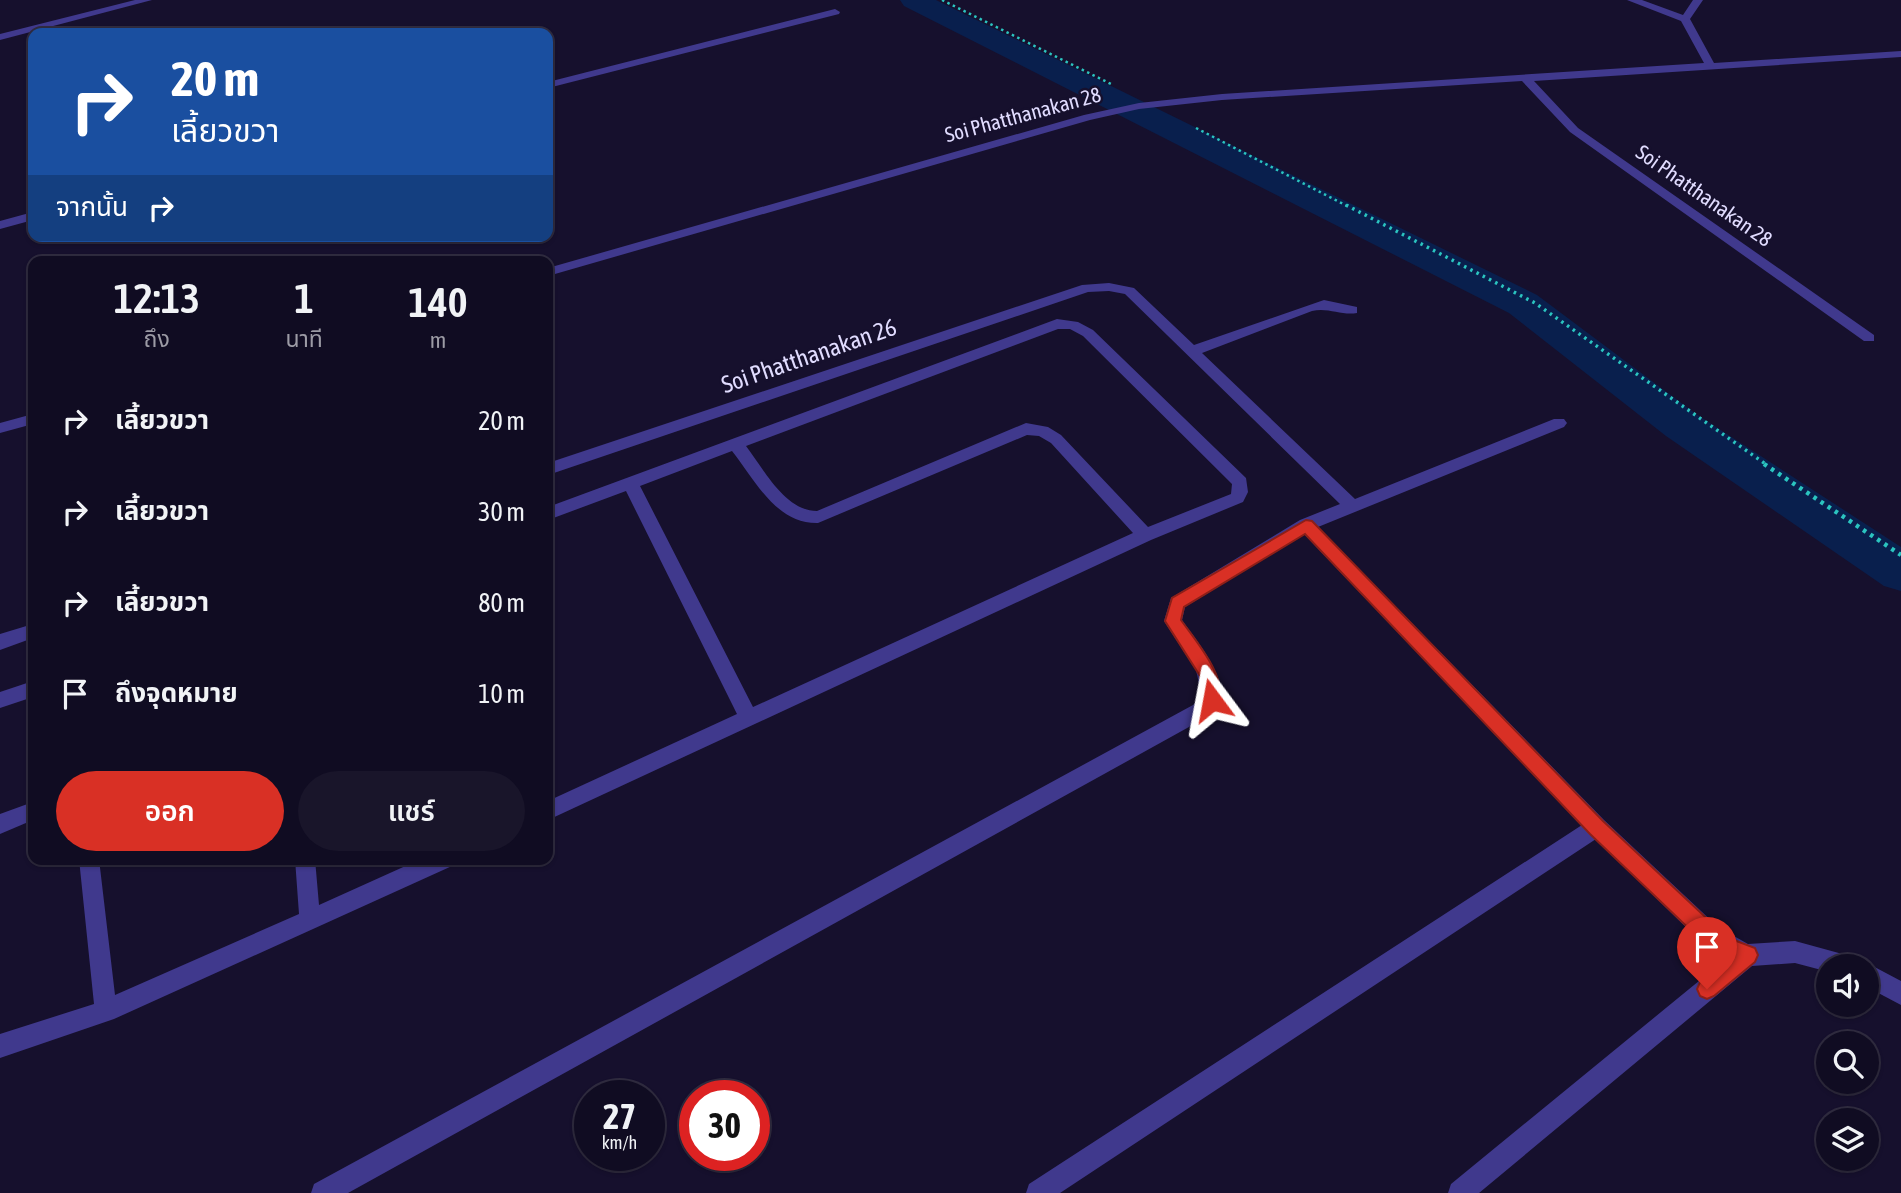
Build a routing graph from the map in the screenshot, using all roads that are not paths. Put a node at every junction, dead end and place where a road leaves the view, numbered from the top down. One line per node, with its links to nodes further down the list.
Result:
1 (147, 0): 6 (street)
2 (1632, 0): 5 (street)
3 (1698, 0): 5 (street)
4 (835, 12): 12 (street)
5 (1685, 19): 10 (street)
6 (36, 28)
7 (28, 30): 8 (street)
8 (0, 37)
9 (1901, 54): 10 (street, Soi Phatthanakan 28)
10 (1711, 67): 11 (street, Soi Phatthanakan 28)
11 (1524, 77): 15 (street, Soi Phatthanakan 28); 17 (street, Soi Phatthanakan 28)
12 (553, 84)
13 (28, 217): 14 (street)
14 (0, 225)
15 (553, 271)
16 (1352, 310): 18 (street)
17 (1869, 338)
18 (1193, 351): 23 (street, Soi Phatthanakan 26); 25 (street)
19 (28, 420): 21 (street)
20 (1559, 423): 25 (street)
21 (0, 428)
22 (736, 444): 24 (street); 28 (street); 28 (street)
23 (553, 467)
24 (630, 482): 26 (street); 33 (street)
25 (1353, 507): 27 (street)
26 (553, 512)
27 (1306, 525): 37 (street); 48 (street)
28 (1145, 535): 33 (street)
29 (28, 633): 30 (street)
30 (0, 642)
31 (28, 691): 32 (street)
32 (0, 699)
33 (748, 717): 34 (street)
34 (553, 809)
35 (28, 813): 36 (street)
36 (0, 824)
37 (1597, 827): 42 (street); 49 (street)
38 (90, 865): 46 (street)
39 (306, 865): 41 (street)
40 (431, 865): 41 (street)
41 (310, 919): 46 (street)
42 (1748, 955): 43 (street); 50 (street)
43 (1816, 957)
44 (1879, 981): 45 (street)
45 (1901, 994)
46 (106, 1011): 47 (street)
47 (0, 1046)
48 (323, 1193)
49 (1038, 1193)
50 (1460, 1193)

